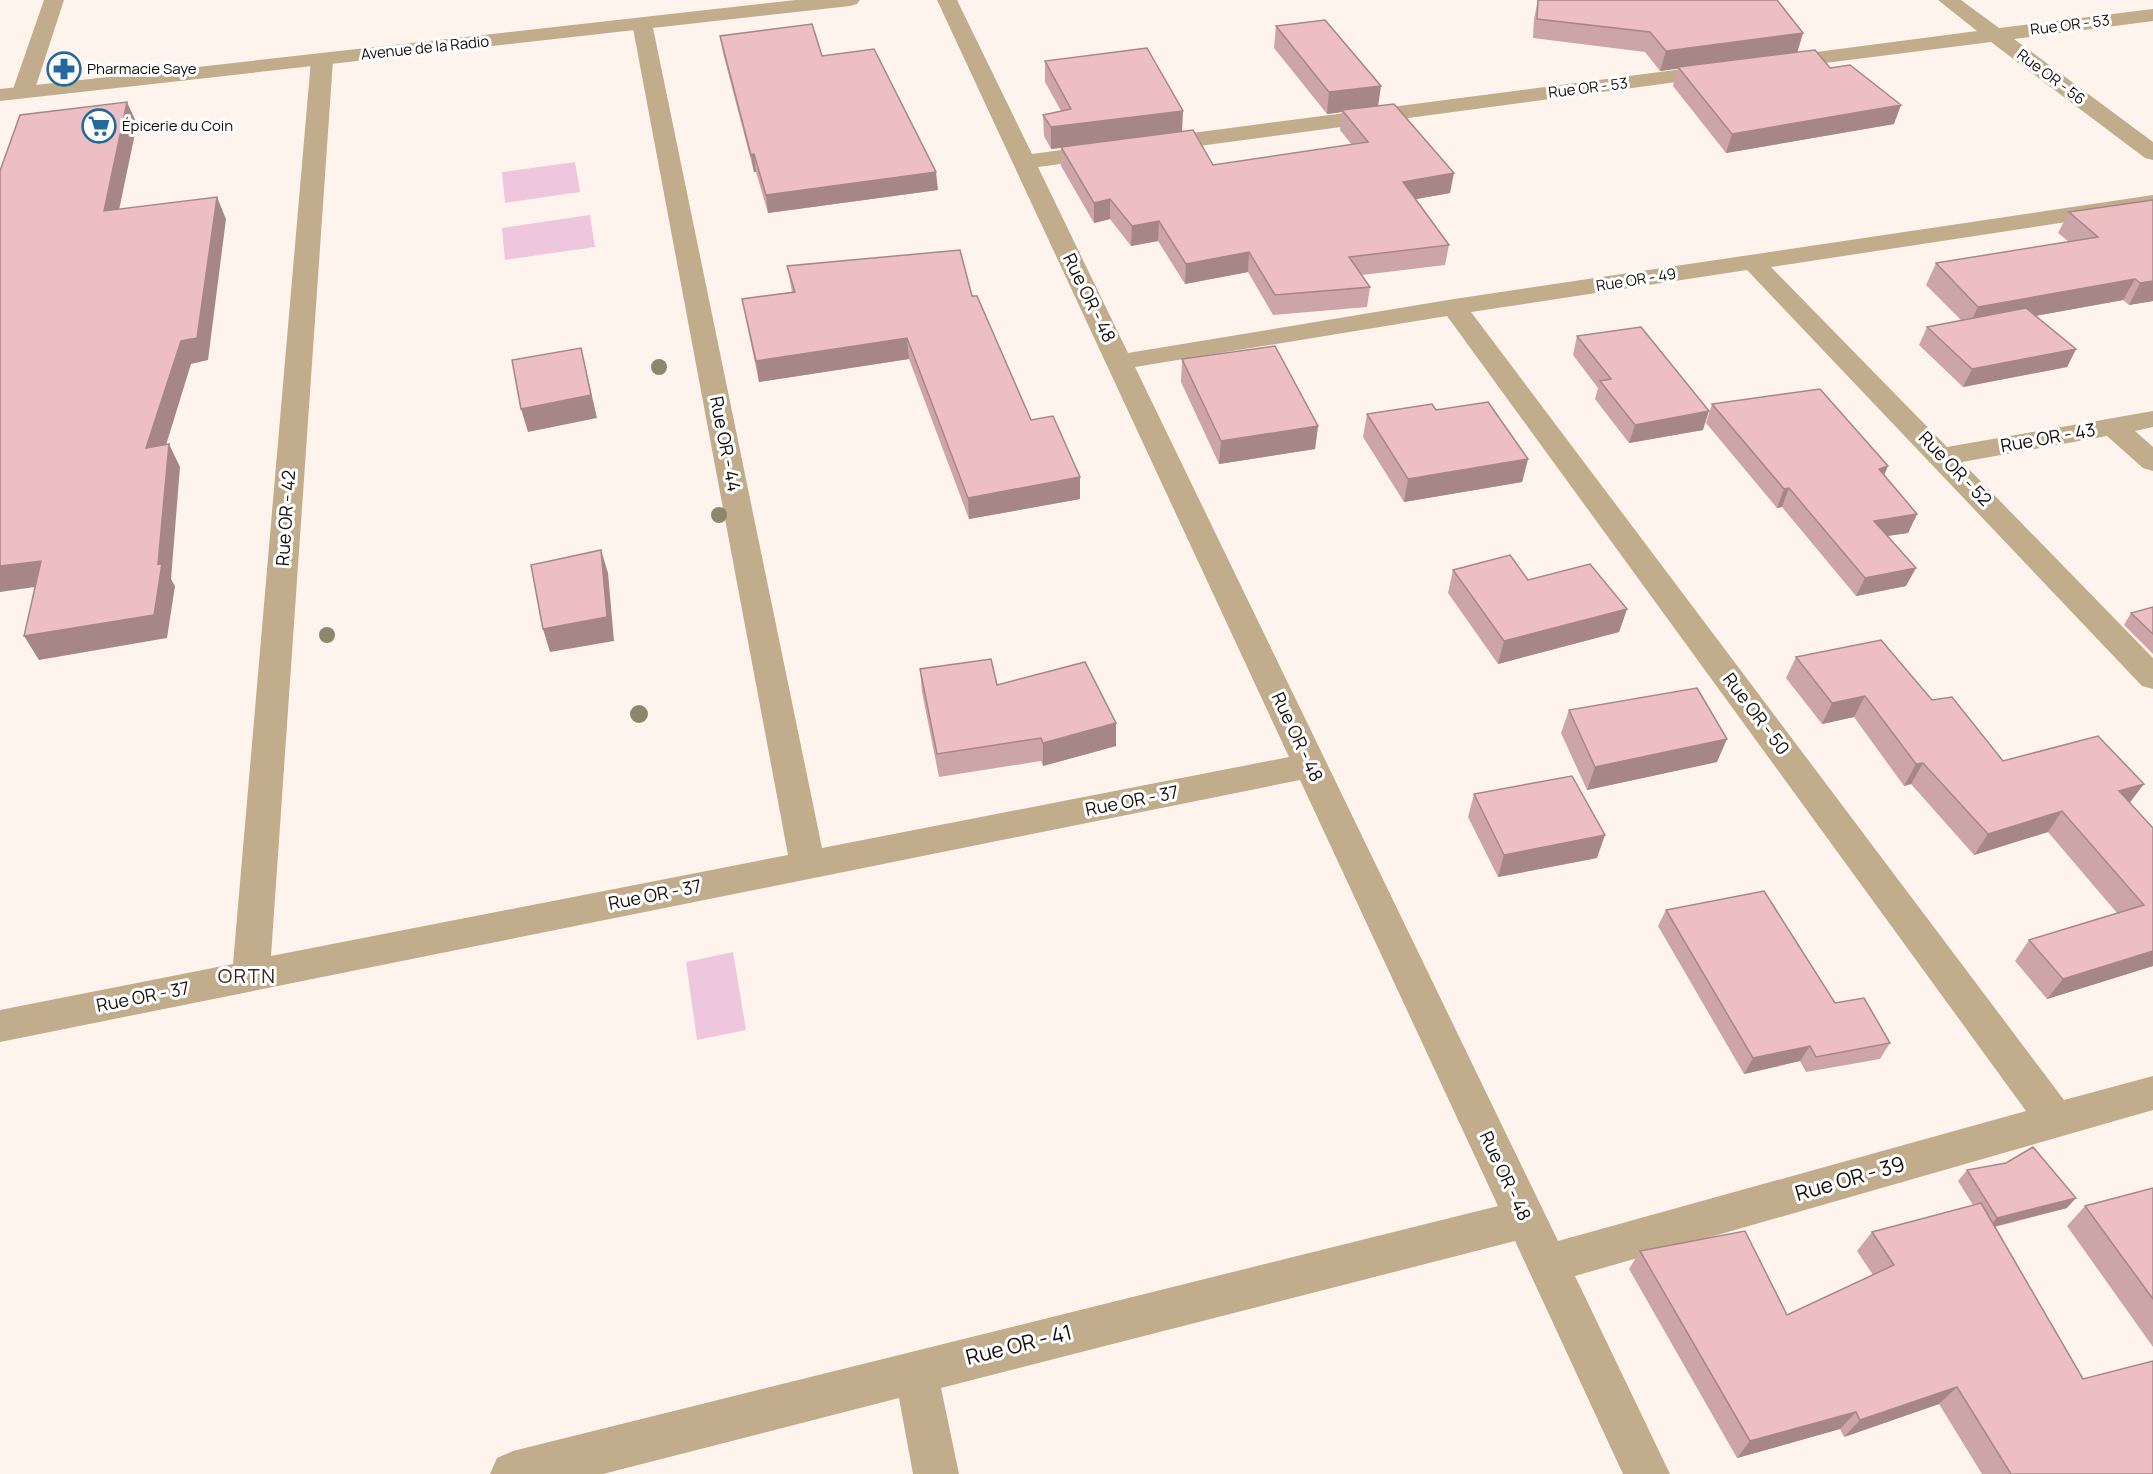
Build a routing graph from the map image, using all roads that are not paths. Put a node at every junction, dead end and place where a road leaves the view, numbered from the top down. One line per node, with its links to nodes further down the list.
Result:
1 (54, 0): 9 (street)
2 (850, 0): 6 (street, Avenue de la Radio)
3 (947, 0): 12 (street, Rue OR - 48)
4 (1948, 0): 7 (street, Rue OR - 56)
5 (2153, 15): 7 (street, Rue OR - 53)
6 (642, 23): 8 (street, Avenue de la Radio); 23 (street, Rue OR - 44)
7 (1995, 35): 11 (street, Rue OR - 56); 12 (street, Rue OR - 53)
8 (322, 60): 9 (street, Avenue de la Radio); 24 (street, Rue OR - 42)
9 (23, 92): 10 (street, Avenue de la Radio)
10 (0, 95)
11 (2153, 153)
12 (1024, 162): 16 (street, Rue OR - 48)
13 (2153, 202): 14 (street, Rue OR - 49)
14 (1754, 263): 15 (street, Rue OR - 49); 19 (street, Rue OR - 52)
15 (1454, 307): 16 (street, Rue OR - 49); 27 (street, Rue OR - 50)
16 (1120, 362): 22 (street, Rue OR - 48)
17 (2153, 419): 18 (street, Rue OR - 43)
18 (2114, 427): 19 (street, Rue OR - 43); 20 (street)
19 (1943, 457): 21 (street, Rue OR - 52)
20 (2153, 462)
21 (2153, 678)
22 (1311, 765): 23 (street, Rue OR - 37); 28 (street, Rue OR - 48)
23 (808, 865): 24 (street, Rue OR - 37)
24 (251, 976): 25 (street, Rue OR - 37)
25 (0, 1026)
26 (2153, 1093): 27 (street, Rue OR - 39)
27 (2057, 1122): 29 (street, Rue OR - 39)
28 (1525, 1219): 29 (street, Rue OR - 48); 30 (street, Rue OR - 41)
29 (1547, 1264): 33 (street, Rue OR - 48)
30 (916, 1371): 31 (street, Rue OR - 41); 32 (street)
31 (513, 1474)
32 (936, 1474)
33 (1647, 1474)

